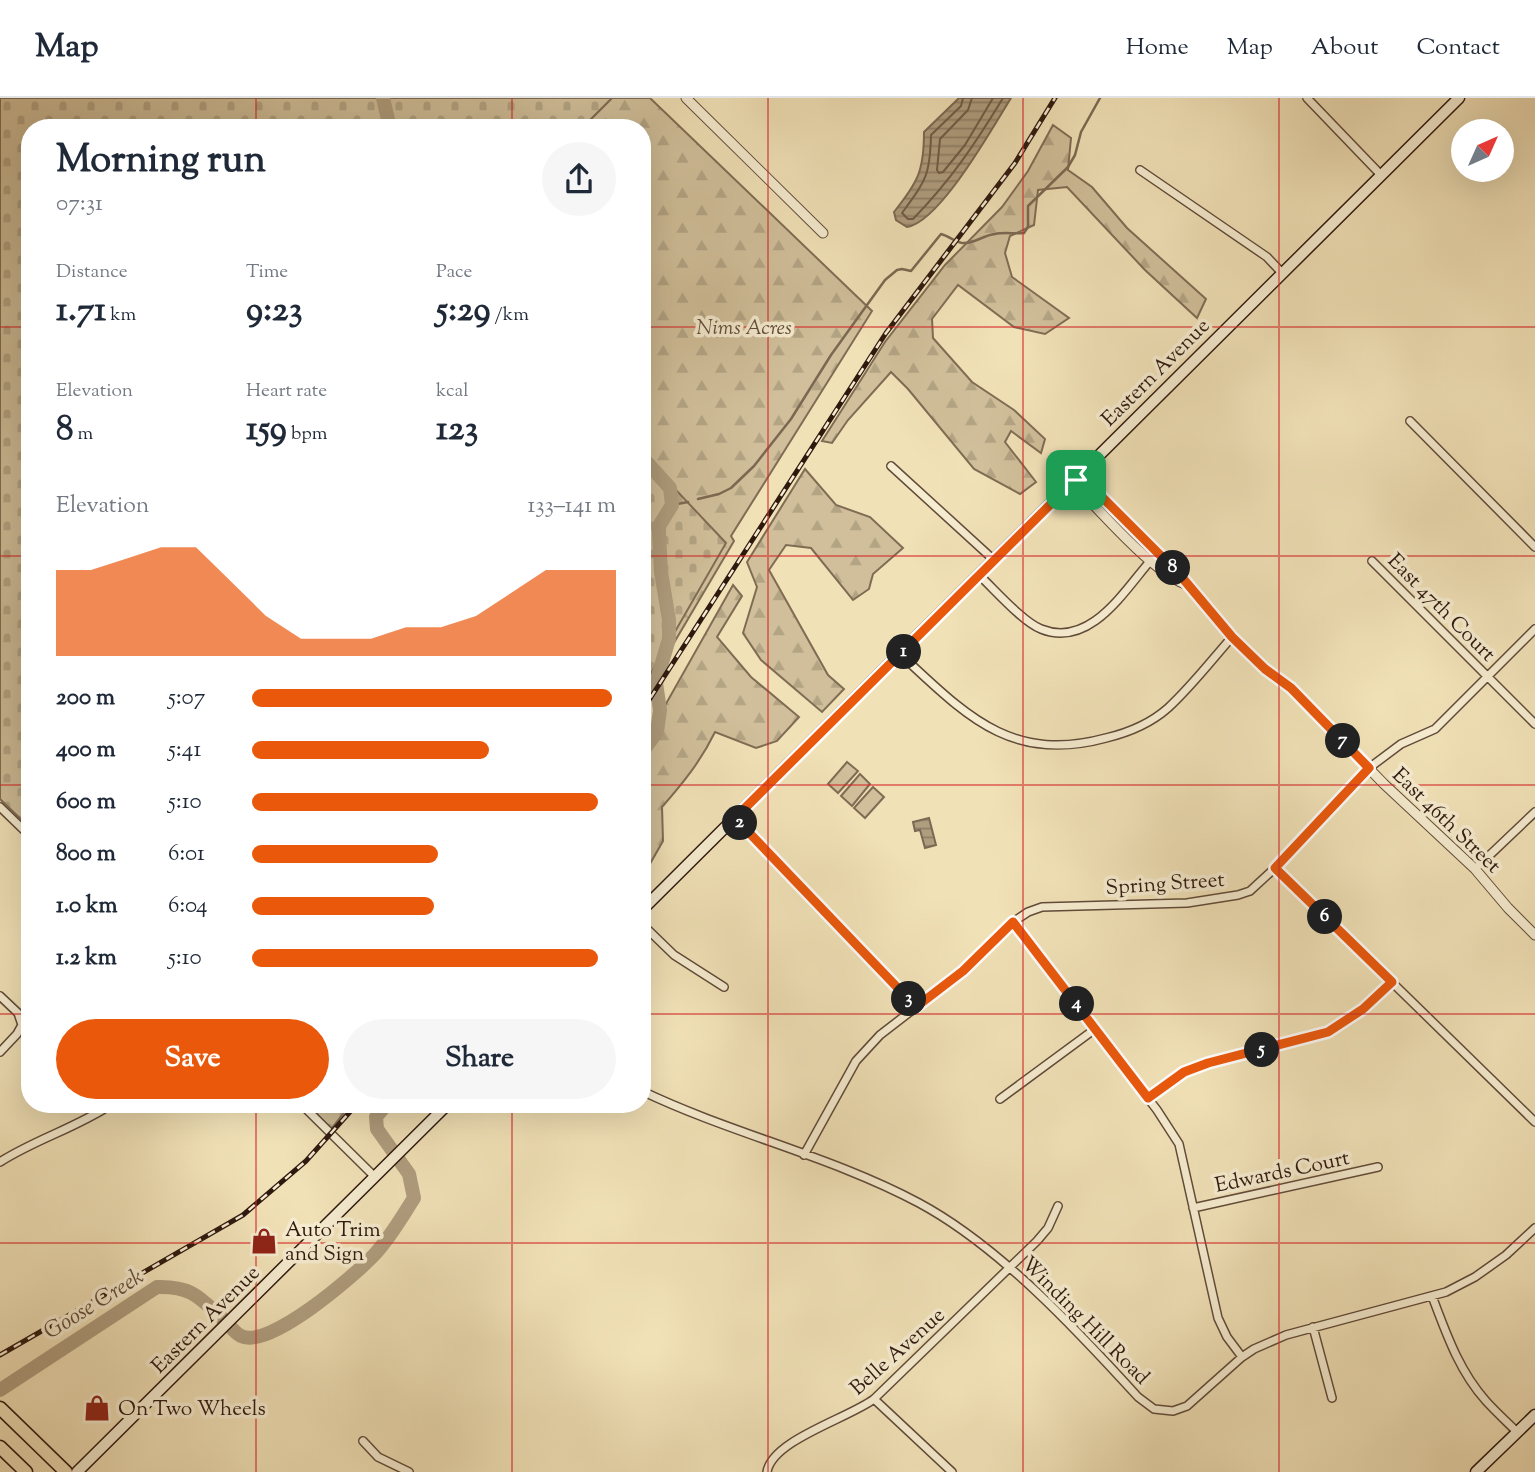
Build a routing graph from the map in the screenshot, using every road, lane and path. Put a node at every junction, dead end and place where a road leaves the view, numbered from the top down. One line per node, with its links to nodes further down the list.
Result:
1 (685, 98): 6 (street)
2 (1307, 98): 5 (street)
3 (1459, 98): 5 (main road, Eastern Avenue)
4 (1140, 170): 7 (street)
5 (1381, 175): 7 (main road, Eastern Avenue)
6 (823, 233)
7 (1282, 273): 10 (main road, Eastern Avenue)
8 (1410, 421): 11 (street)
9 (891, 466): 13 (street)
10 (1077, 479): 12 (street, East 46th Street); 13 (main road, Eastern Avenue)
11 (1535, 547)
12 (1154, 557): 15 (street); 17 (street, East 46th Street)
13 (995, 561): 15 (main road, Eastern Avenue)
14 (1372, 561): 19 (street, East 47th Court)
15 (980, 576): 18 (main road, Eastern Avenue)
16 (1535, 629): 19 (street, Spring Street)
17 (1232, 637): 18 (street); 21 (street, East 46th Street)
18 (901, 655): 24 (main road, Eastern Avenue)
19 (1488, 677): 20 (street, East 47th Court); 21 (street, Spring Street)
20 (1535, 724)
21 (1369, 768): 26 (street, Spring Street); 27 (street, East 46th Street)
22 (0, 807): 25 (street)
23 (1535, 812): 27 (street)
24 (735, 818): 28 (main road, Eastern Avenue); 35 (street)
25 (21, 827)
26 (1275, 868): 29 (street, Spring Street); 32 (street)
27 (1475, 869): 31 (street, East 46th Street)
28 (651, 901)
29 (1013, 922): 35 (street, Spring Street); 38 (street)
30 (651, 933): 33 (street)
31 (1535, 935)
32 (1392, 982): 41 (street); 46 (street)
33 (723, 986)
34 (0, 996): 36 (street)
35 (916, 1007): 47 (street, Spring Street)
36 (21, 1022)
37 (21, 1027): 39 (street)
38 (1095, 1029): 41 (street); 42 (street)
39 (0, 1052)
40 (651, 1095): 47 (street, Winding Hill Road)
41 (1148, 1098): 52 (street)
42 (1000, 1099)
43 (97, 1113): 48 (street)
44 (310, 1113): 50 (street)
45 (439, 1113): 50 (main road, Eastern Avenue)
46 (1535, 1122)
47 (804, 1155): 54 (street, Winding Hill Road)
48 (2, 1158)
49 (1378, 1167): 52 (street, Edwards Court)
50 (375, 1177): 68 (main road, Eastern Avenue)
51 (1058, 1206): 54 (street, Belle Avenue)
52 (1193, 1208): 57 (street)
53 (1535, 1228): 55 (street, Winding Hill Road)
54 (1010, 1269): 57 (street, Winding Hill Road); 59 (street, Belle Avenue)
55 (1432, 1296): 56 (street, Winding Hill Road); 62 (street)
56 (1313, 1327): 57 (street, Winding Hill Road); 58 (street)
57 (1242, 1357)
58 (1332, 1398)
59 (874, 1399): 65 (street, Belle Avenue); 70 (street)
60 (2, 1410): 67 (main road)
61 (1535, 1415): 62 (main road)
62 (1517, 1432): 71 (main road)
63 (363, 1441): 69 (street)
64 (0, 1447): 66 (main road)
65 (766, 1471)
66 (26, 1472)
67 (66, 1472)
68 (77, 1472)
69 (409, 1472)
70 (953, 1472)
71 (1476, 1472)

